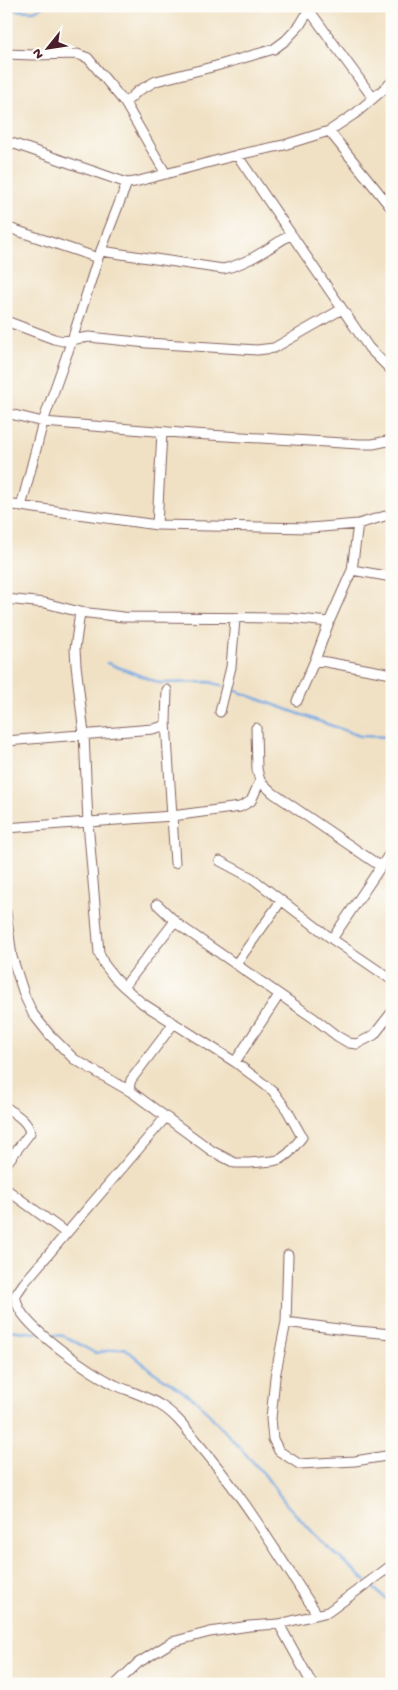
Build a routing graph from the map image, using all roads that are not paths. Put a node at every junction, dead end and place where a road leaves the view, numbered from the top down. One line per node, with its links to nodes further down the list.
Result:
1 (308, 8): 4 (street); 5 (street)
2 (6, 54): 5 (street)
3 (392, 82): 4 (street)
4 (373, 98): 6 (street)
5 (125, 102): 9 (street)
6 (330, 131): 8 (street); 11 (street)
7 (6, 141): 10 (street)
8 (237, 155): 9 (street); 13 (street)
9 (166, 174): 10 (street)
10 (127, 183): 14 (street)
11 (392, 209)
12 (6, 228): 14 (street)
13 (291, 234): 14 (street); 15 (street)
14 (99, 254): 17 (street)
15 (342, 309): 17 (street); 18 (street)
16 (6, 321): 17 (street)
17 (72, 340): 20 (street)
18 (392, 371)
19 (6, 412): 20 (street)
20 (43, 422): 21 (street); 24 (street)
21 (162, 432): 22 (street); 27 (street)
22 (392, 440)
23 (6, 504): 24 (street)
24 (21, 507): 27 (street)
25 (392, 514): 26 (street)
26 (358, 524): 27 (street); 28 (street)
27 (157, 525)
28 (352, 570): 29 (street); 33 (street)
29 (392, 577)
30 (6, 599): 31 (street)
31 (80, 612): 32 (street); 41 (street)
32 (235, 619): 33 (street); 38 (street)
33 (329, 622): 34 (street)
34 (315, 660): 35 (street); 37 (street)
35 (392, 674)
36 (167, 690): 39 (street)
37 (297, 701)
38 (220, 712)
39 (166, 722): 41 (street); 44 (street)
40 (256, 728): 43 (street)
41 (84, 734): 42 (street); 45 (street)
42 (6, 741)
43 (260, 781): 44 (street); 50 (street)
44 (172, 816): 45 (street); 49 (street)
45 (88, 822): 46 (street); 59 (street)
46 (6, 828)
47 (392, 850): 50 (street)
48 (220, 861): 51 (street)
49 (175, 863)
50 (380, 866): 55 (street)
51 (281, 900): 55 (street); 57 (street)
52 (157, 904): 54 (street)
53 (6, 912): 56 (street)
54 (175, 921): 57 (street); 59 (street)
55 (332, 939): 58 (street)
56 (9, 958): 64 (street)
57 (236, 964): 60 (street)
58 (392, 980)
59 (124, 988): 62 (street)
60 (279, 995): 61 (street); 63 (street)
61 (392, 1012)
62 (174, 1023): 63 (street); 64 (street)
63 (235, 1062): 66 (street)
64 (133, 1093): 66 (street)
65 (6, 1107): 67 (street)
66 (165, 1118): 69 (street)
67 (6, 1164)
68 (6, 1189): 69 (street)
69 (66, 1233): 75 (street)
70 (288, 1255): 71 (street)
71 (286, 1322): 72 (street); 73 (street)
72 (392, 1334)
73 (392, 1455)
74 (392, 1565): 75 (street)
75 (317, 1614): 76 (street)
76 (279, 1624): 77 (street); 78 (street)
77 (116, 1684)
78 (312, 1684)

